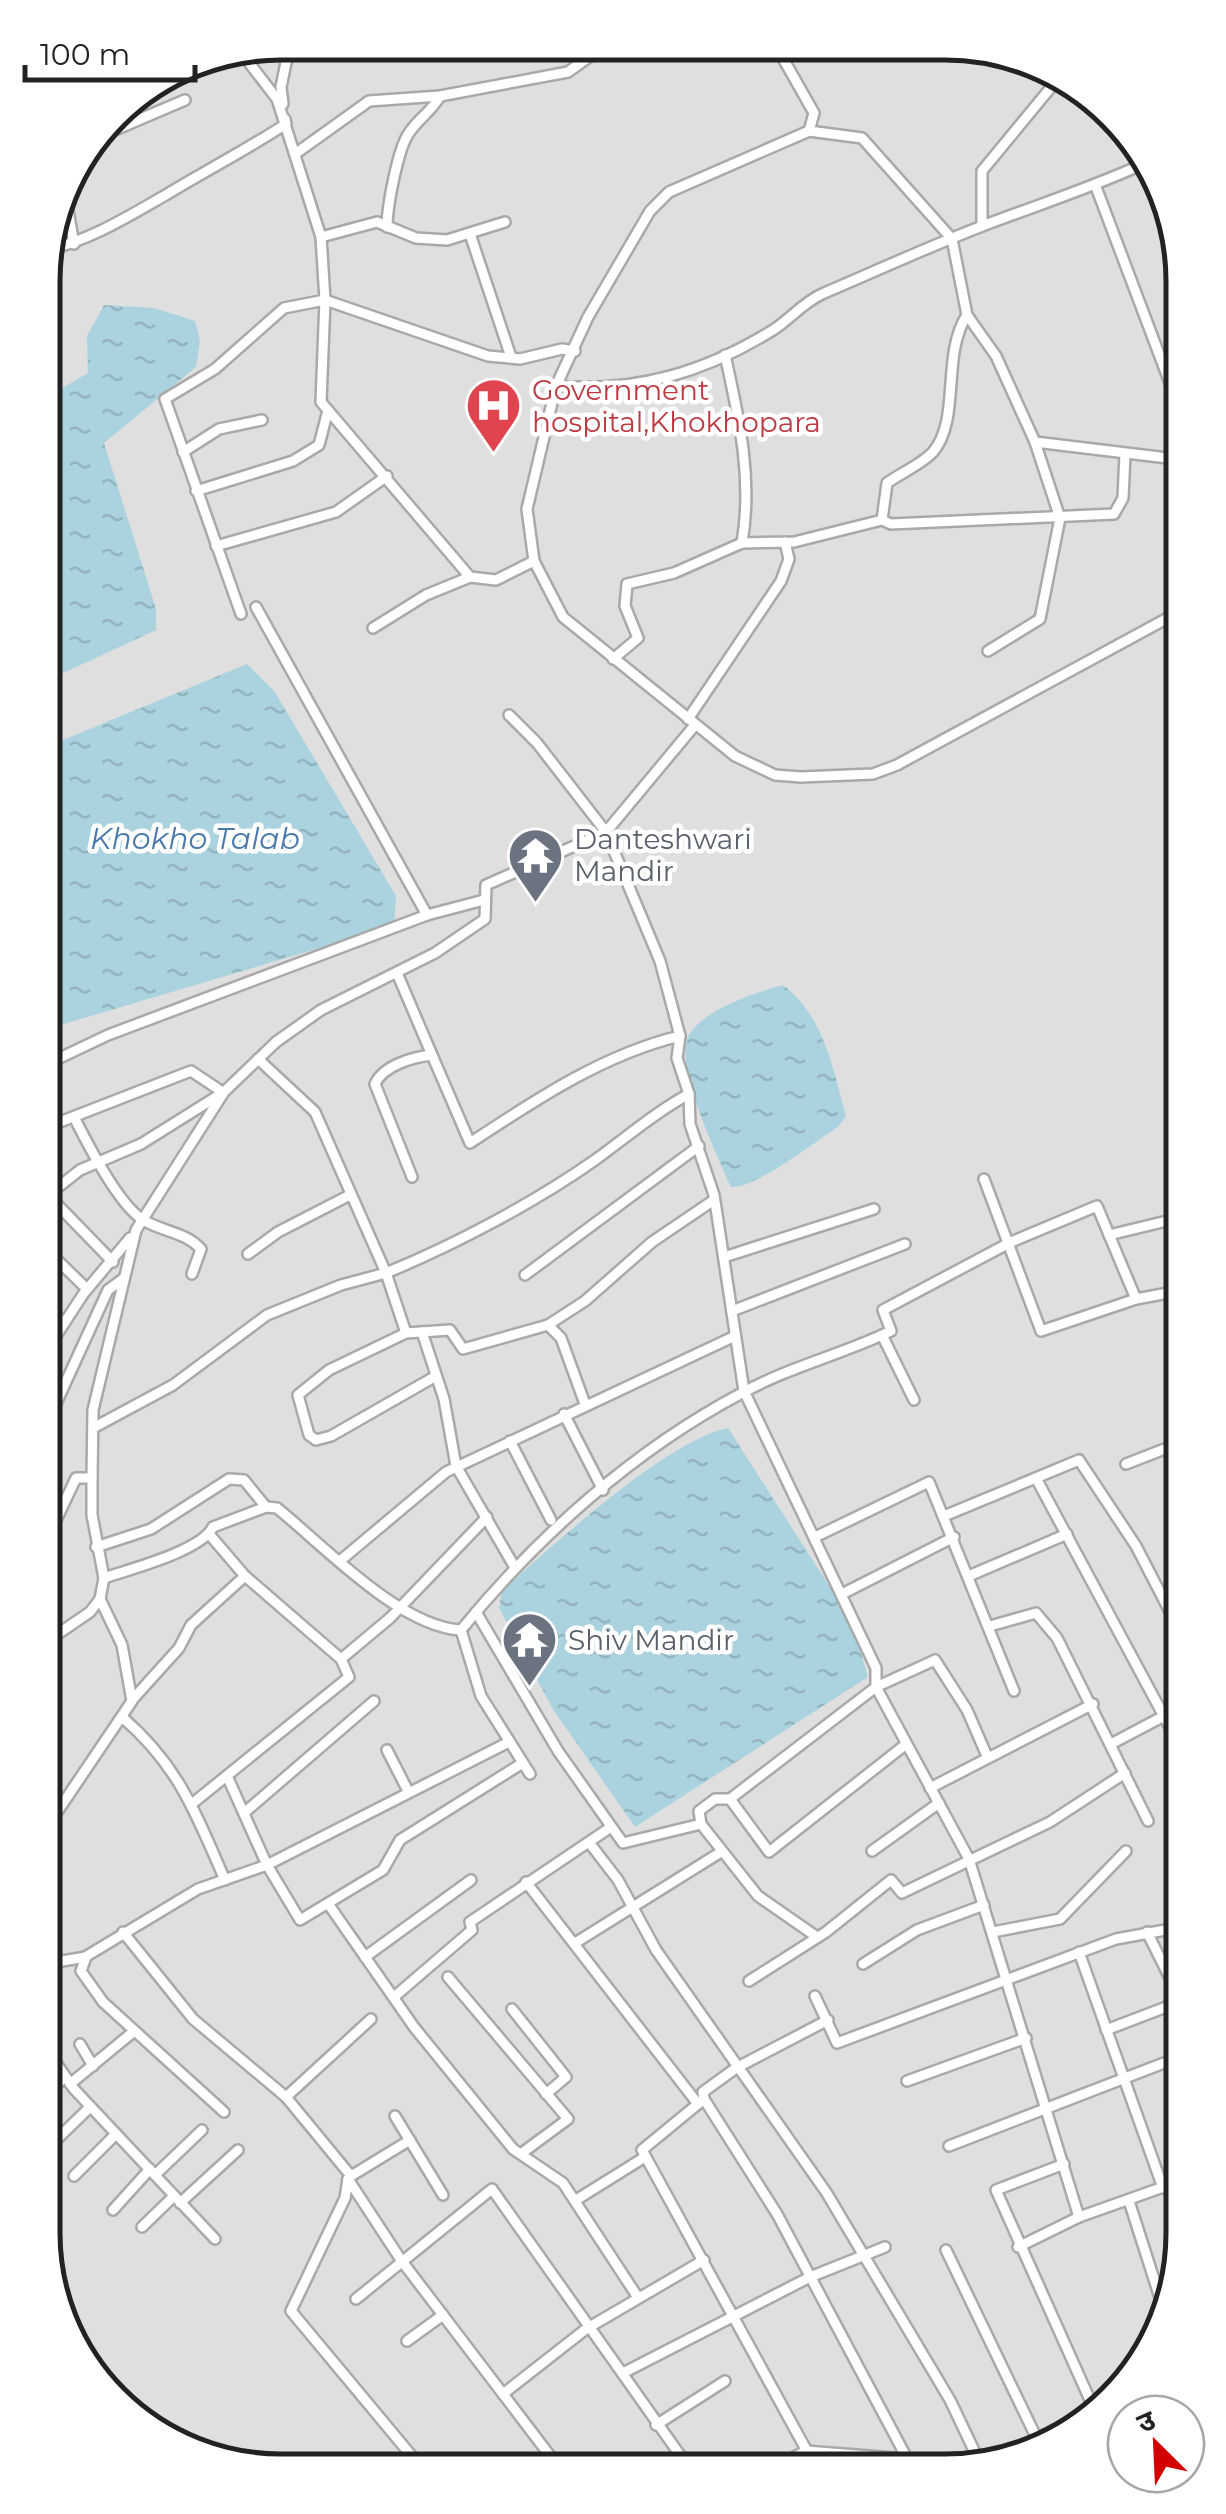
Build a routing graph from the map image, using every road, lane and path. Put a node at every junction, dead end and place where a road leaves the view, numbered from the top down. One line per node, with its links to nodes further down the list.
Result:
1 (286, 60): 8 (street)
2 (589, 60): 6 (street)
3 (784, 60): 10 (street)
4 (250, 62): 8 (street)
5 (1051, 87): 16 (street)
6 (440, 96): 11 (street); 17 (street)
7 (185, 100): 9 (street)
8 (286, 124): 11 (street); 21 (street)
9 (124, 126)
10 (809, 131): 20 (street); 25 (street)
11 (295, 154): 19 (street)
12 (1134, 168): 13 (street)
13 (1096, 187): 16 (street); 28 (street)
14 (70, 219): 21 (street)
15 (506, 222): 18 (street)
16 (982, 226): 20 (street)
17 (387, 227): 18 (street); 19 (street)
18 (471, 236): 27 (street)
19 (321, 237): 23 (street)
20 (952, 239): 24 (street); 26 (street)
21 (74, 244): 22 (street)
22 (63, 247)
23 (325, 300): 27 (street); 30 (street); 33 (street)
24 (967, 315): 32 (street); 39 (street)
25 (574, 351): 27 (street); 29 (street)
26 (725, 355): 29 (street); 41 (street)
27 (511, 357)
28 (1166, 372)
29 (556, 386): 43 (street)
30 (328, 410): 36 (street); 37 (street)
31 (262, 420): 33 (street)
32 (1035, 442): 34 (street); 38 (street)
33 (183, 452): 37 (street)
34 (1125, 454): 35 (street); 38 (street)
35 (1166, 459)
36 (387, 476): 42 (street); 44 (street)
37 (196, 491): 42 (street)
38 (1060, 518): 39 (street); 49 (street)
39 (882, 520): 40 (street)
40 (786, 542): 41 (street); 52 (street)
41 (742, 543): 50 (street)
42 (216, 546): 46 (street)
43 (534, 560): 44 (street); 50 (street)
44 (470, 577): 48 (street)
45 (256, 606): 55 (street)
46 (240, 614)
47 (1166, 619): 52 (street)
48 (373, 628)
49 (988, 651)
50 (613, 659): 52 (street)
51 (509, 716): 53 (street)
52 (691, 722): 53 (street)
53 (606, 832): 54 (street); 57 (street)
54 (484, 900): 55 (street); 56 (street)
55 (427, 915): 59 (street)
56 (398, 974): 58 (street); 60 (street)
57 (680, 1036): 58 (street); 62 (street)
58 (432, 1055): 67 (street)
59 (60, 1058)
60 (258, 1059): 61 (street); 70 (street)
61 (224, 1092): 63 (street); 66 (street); 75 (street)
62 (690, 1094): 65 (street); 84 (street)
63 (74, 1117): 64 (street); 66 (street)
64 (60, 1122)
65 (699, 1146): 71 (street); 85 (street)
66 (96, 1162): 69 (street); 75 (street)
67 (412, 1177)
68 (984, 1179): 77 (street)
69 (60, 1187)
70 (348, 1196): 79 (street); 84 (street)
71 (714, 1200): 80 (street); 93 (street)
72 (60, 1207): 81 (street)
73 (874, 1209): 80 (street)
74 (1166, 1221): 76 (street)
75 (139, 1225): 81 (street); 83 (street); 86 (street)
76 (1109, 1235): 77 (street); 89 (street)
77 (1010, 1242): 89 (street); 98 (street)
78 (905, 1244): 90 (street)
79 (248, 1254)
80 (724, 1257): 90 (street)
81 (113, 1262): 87 (street)
82 (60, 1263): 87 (street)
83 (192, 1274)
84 (386, 1274): 96 (street); 105 (street)
85 (525, 1274)
86 (123, 1279): 101 (street); 105 (street)
87 (87, 1289): 92 (street)
88 (1166, 1293): 89 (street)
89 (1136, 1299)
90 (732, 1311): 97 (street)
91 (60, 1319): 92 (street)
92 (64, 1323): 94 (street)
93 (548, 1325): 95 (street); 103 (street)
94 (60, 1329)
95 (422, 1332): 96 (street); 99 (street)
96 (406, 1334): 99 (street)
97 (735, 1336): 100 (street); 103 (street)
98 (882, 1336): 100 (street); 102 (street)
99 (436, 1376): 109 (street)
100 (744, 1391): 112 (street); 120 (street)
101 (60, 1395)
102 (914, 1400)
103 (584, 1404): 104 (street)
104 (564, 1414): 106 (street); 112 (street)
105 (93, 1428): 110 (street)
106 (510, 1441): 109 (street); 117 (street)
107 (1166, 1448): 108 (street)
108 (1126, 1464)
109 (456, 1466): 116 (street); 123 (street)
110 (92, 1478): 114 (street); 122 (street)
111 (1037, 1480): 115 (street); 119 (street); 130 (street)
112 (603, 1490): 124 (street)
113 (266, 1507): 118 (street); 122 (street); 123 (street)
114 (60, 1512)
115 (944, 1516): 120 (street); 121 (street)
116 (487, 1517): 124 (street); 131 (street)
117 (551, 1520)
118 (209, 1534): 126 (street); 127 (street)
119 (1067, 1534): 125 (street); 142 (street)
120 (815, 1537): 128 (street)
121 (954, 1537): 125 (street); 128 (street)
122 (96, 1547): 127 (street)
123 (341, 1560): 131 (street)
124 (514, 1566): 132 (street)
125 (970, 1575): 133 (street)
126 (245, 1576): 136 (street); 139 (street)
127 (104, 1578): 129 (street)
128 (842, 1594): 137 (street)
129 (100, 1599): 135 (street); 139 (street)
130 (1166, 1605)
131 (400, 1608): 134 (street); 136 (street)
132 (476, 1612): 134 (street); 162 (street)
133 (990, 1626): 138 (street); 141 (street)
134 (461, 1630): 144 (street)
135 (60, 1632)
136 (341, 1659): 152 (street)
137 (876, 1687): 146 (street); 148 (street); 155 (street)
138 (1014, 1691)
139 (132, 1701): 143 (street)
140 (374, 1701): 159 (street)
141 (1092, 1704): 145 (street); 148 (street)
142 (1166, 1716): 145 (street)
143 (122, 1718): 156 (street); 158 (street)
144 (508, 1743): 149 (street); 154 (street)
145 (1112, 1744): 150 (street)
146 (905, 1745): 153 (street); 155 (street)
147 (387, 1750): 154 (street)
148 (986, 1756): 153 (street)
149 (521, 1764): 151 (street); 172 (street)
150 (1125, 1772): 160 (street); 167 (street)
151 (530, 1774)
152 (227, 1776): 156 (street); 159 (street)
153 (930, 1788): 157 (street)
154 (408, 1791): 168 (street)
155 (730, 1799): 161 (street)
156 (193, 1803): 169 (street)
157 (939, 1803): 165 (street); 167 (street)
158 (60, 1808)
159 (244, 1813): 168 (street)
160 (1148, 1820)
161 (701, 1824): 162 (street); 166 (street)
162 (612, 1827): 163 (street)
163 (591, 1845): 171 (street); 174 (street)
164 (1126, 1850): 177 (street)
165 (872, 1851)
166 (721, 1852): 174 (street); 179 (street)
167 (969, 1858): 173 (street); 179 (street)
168 (267, 1865): 169 (street); 172 (street)
169 (225, 1880): 176 (street)
170 (471, 1880): 183 (street)
171 (526, 1882): 180 (street); 191 (street)
172 (328, 1905): 183 (street)
173 (984, 1905): 177 (street); 185 (street)
174 (632, 1906): 180 (street); 202 (street)
175 (1166, 1930): 178 (street)
176 (124, 1932): 182 (street); 209 (street)
177 (993, 1932): 188 (street)
178 (1148, 1932): 181 (street); 186 (street)
179 (817, 1937): 189 (street)
180 (575, 1942): 210 (street)
181 (1079, 1952): 188 (street); 196 (street)
182 (85, 1957): 184 (street); 197 (street)
183 (365, 1957): 191 (street)
184 (60, 1961)
185 (864, 1964)
186 (1166, 1969)
187 (448, 1977): 208 (street)
188 (1008, 1978): 195 (street); 198 (street)
189 (749, 1981)
190 (814, 1996): 195 (street)
191 (394, 1998): 221 (street)
192 (1166, 2007): 196 (street)
193 (512, 2009): 208 (street)
194 (371, 2019): 209 (street)
195 (828, 2020): 202 (street)
196 (1106, 2030): 204 (street)
197 (133, 2032): 201 (street); 213 (street)
198 (1026, 2038): 206 (street); 211 (street)
199 (80, 2044): 201 (street)
200 (1166, 2063): 204 (street)
201 (94, 2066): 205 (street)
202 (736, 2068): 210 (street); 240 (street)
203 (60, 2069): 205 (street)
204 (1123, 2080): 211 (street); 228 (street)
205 (68, 2081): 207 (street); 212 (street)
206 (907, 2081)
207 (60, 2085)
208 (546, 2094): 221 (street)
209 (286, 2097): 226 (street)
210 (701, 2102): 222 (street); 243 (street)
211 (1046, 2106): 219 (street); 223 (street)
212 (90, 2107): 216 (street); 217 (street)
213 (224, 2112)
214 (395, 2116): 218 (street)
215 (202, 2130): 224 (street)
216 (116, 2134): 224 (street); 225 (street)
217 (60, 2136)
218 (410, 2140): 226 (street); 229 (street)
219 (950, 2146)
220 (238, 2150): 230 (street)
221 (522, 2154): 231 (street)
222 (644, 2156): 231 (street); 242 (street)
223 (1064, 2164): 234 (street); 238 (street)
224 (153, 2172): 230 (street); 233 (street)
225 (74, 2176)
226 (350, 2177): 241 (street); 259 (street)
227 (1166, 2187): 228 (street)
228 (1163, 2188): 232 (street)
229 (444, 2195)
230 (177, 2200): 235 (street); 236 (street)
231 (576, 2200): 245 (street)
232 (1129, 2201): 234 (street); 244 (street)
233 (113, 2210)
234 (1079, 2217): 238 (street)
235 (142, 2227)
236 (214, 2239)
237 (885, 2247): 240 (street)
238 (1018, 2247): 254 (street)
239 (946, 2250): 256 (street)
240 (865, 2256): 243 (street); 258 (street)
241 (401, 2260): 246 (street); 247 (street); 249 (street)
242 (704, 2260): 245 (street); 248 (street)
243 (810, 2277): 248 (street); 265 (street)
244 (1158, 2289)
245 (638, 2296): 249 (street)
246 (356, 2299)
247 (443, 2315): 250 (street); 253 (street)
248 (735, 2317): 251 (street); 257 (street)
249 (586, 2329): 251 (street); 253 (street)
250 (406, 2340)
251 (624, 2373): 255 (street)
252 (725, 2381): 255 (street)
253 (503, 2394): 260 (street)
254 (1090, 2400)
255 (656, 2425): 261 (street)
256 (1035, 2434)
257 (806, 2451): 262 (street); 263 (street); 264 (street)
258 (977, 2452)
259 (410, 2454)
260 (548, 2454)
261 (678, 2454)
262 (800, 2454)
263 (808, 2454)
264 (837, 2454)
265 (904, 2454)

